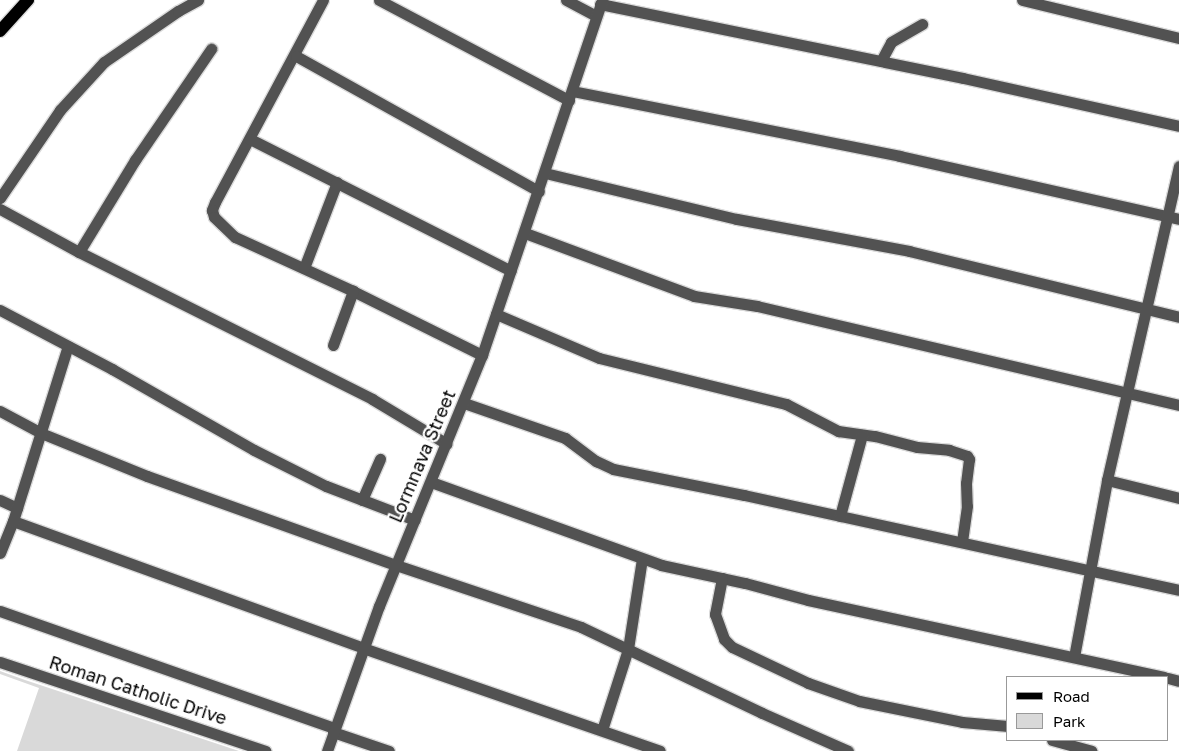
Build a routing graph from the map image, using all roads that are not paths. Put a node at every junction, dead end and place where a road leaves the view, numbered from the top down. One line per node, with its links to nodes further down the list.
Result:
1 (28, 0): 10 (main road)
2 (198, 0): 22 (street)
3 (324, 0): 13 (street)
4 (379, 0): 15 (street)
5 (566, 0): 8 (street)
6 (1022, 0): 11 (street)
7 (601, 2): 8 (street, Lormnava Street); 14 (street)
8 (596, 16): 15 (street, Lormnava Street)
9 (922, 24): 14 (street)
10 (0, 31)
11 (1179, 38)
12 (211, 49): 26 (street)
13 (296, 56): 17 (street); 21 (street)
14 (881, 61): 16 (street)
15 (570, 95): 19 (street, Lormnava Street); 24 (street)
16 (1179, 126)
17 (250, 139): 20 (street); 27 (street)
18 (1179, 166): 24 (street)
19 (545, 173): 21 (street, Lormnava Street); 30 (street)
20 (337, 182): 27 (street); 28 (street)
21 (539, 191): 25 (street, Lormnava Street)
22 (0, 198)
23 (0, 208): 26 (street)
24 (1174, 217): 30 (street)
25 (525, 232): 28 (street, Lormnava Street); 37 (street)
26 (79, 252): 43 (street)
27 (304, 268): 29 (street)
28 (511, 270): 32 (street, Lormnava Street)
29 (353, 291): 34 (street); 36 (street)
30 (1147, 309): 33 (street); 37 (street)
31 (0, 310): 35 (street)
32 (496, 314): 36 (street, Lormnava Street); 42 (street)
33 (1179, 317)
34 (332, 345)
35 (68, 346): 41 (street); 49 (street)
36 (482, 355): 38 (street, Lormnava Street)
37 (1127, 393): 39 (street); 45 (street)
38 (464, 403): 43 (street, Lormnava Street); 51 (street)
39 (1179, 405)
40 (0, 410): 41 (street)
41 (41, 433): 50 (street); 57 (street)
42 (862, 435): 51 (street); 54 (street)
43 (447, 444): 46 (street, Lormnava Street)
44 (380, 459): 49 (street)
45 (1107, 480): 47 (street); 58 (street)
46 (431, 482): 52 (street, Lormnava Street); 56 (street)
47 (1179, 498)
48 (0, 500): 50 (street)
49 (362, 500): 52 (street)
50 (17, 508): 53 (street)
51 (840, 516): 54 (street)
52 (415, 520): 57 (street, Lormnava Street)
53 (13, 521): 55 (street); 62 (street)
54 (962, 542): 58 (street)
55 (0, 553)
56 (642, 559): 59 (street); 63 (street)
57 (396, 565): 62 (street, Lormnava Street); 63 (street)
58 (1090, 570): 60 (street); 64 (street)
59 (722, 578): 64 (street); 67 (street)
60 (1179, 590)
61 (0, 611): 68 (street)
62 (363, 648): 68 (street, Lormnava Street); 69 (street)
63 (628, 649): 69 (street); 77 (street)
64 (1074, 657): 66 (street)
65 (0, 662): 71 (street, Roman Catholic Drive)
66 (1157, 676)
67 (1006, 726)
68 (334, 730): 74 (street, Lormnava Street); 75 (street)
69 (602, 730): 72 (street)
70 (1056, 741): 78 (street)
71 (235, 746): 73 (street, Roman Catholic Drive)
72 (642, 748): 76 (street)
73 (266, 751)
74 (327, 751)
75 (389, 751)
76 (660, 751)
77 (848, 751)
78 (1092, 751)

